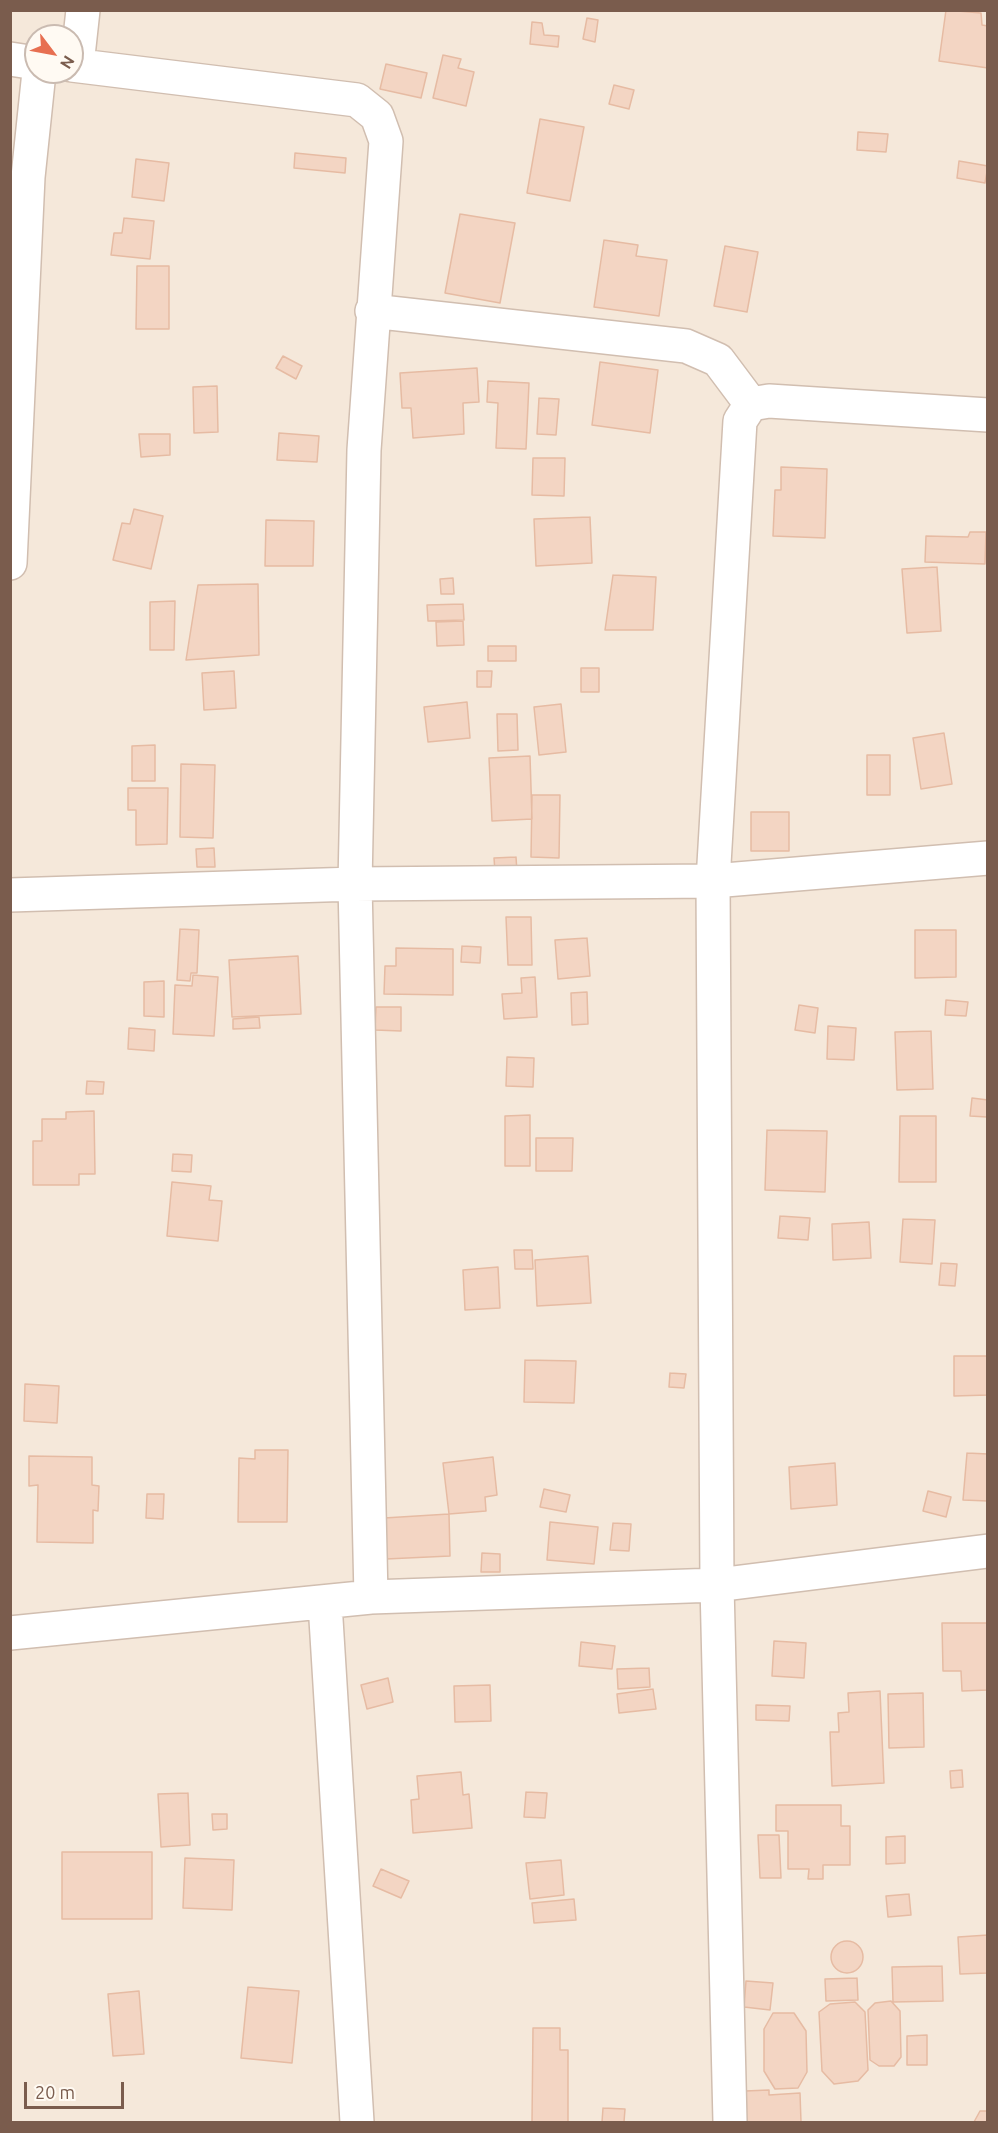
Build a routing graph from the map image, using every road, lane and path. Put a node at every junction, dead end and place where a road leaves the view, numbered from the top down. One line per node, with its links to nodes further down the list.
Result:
1 (84, 66): 3 (street)
2 (38, 84): 6 (street)
3 (372, 311): 4 (street); 9 (street)
4 (751, 404): 5 (street); 8 (street)
5 (987, 415)
6 (10, 563)
7 (987, 858): 8 (street)
8 (713, 881): 9 (street); 12 (street)
9 (355, 884): 10 (street); 13 (street)
10 (10, 895)
11 (987, 1551): 12 (street)
12 (717, 1585): 13 (street); 17 (street)
13 (371, 1597): 14 (street)
14 (325, 1603): 15 (street); 16 (street)
15 (10, 1633)
16 (357, 2122)
17 (730, 2122)

